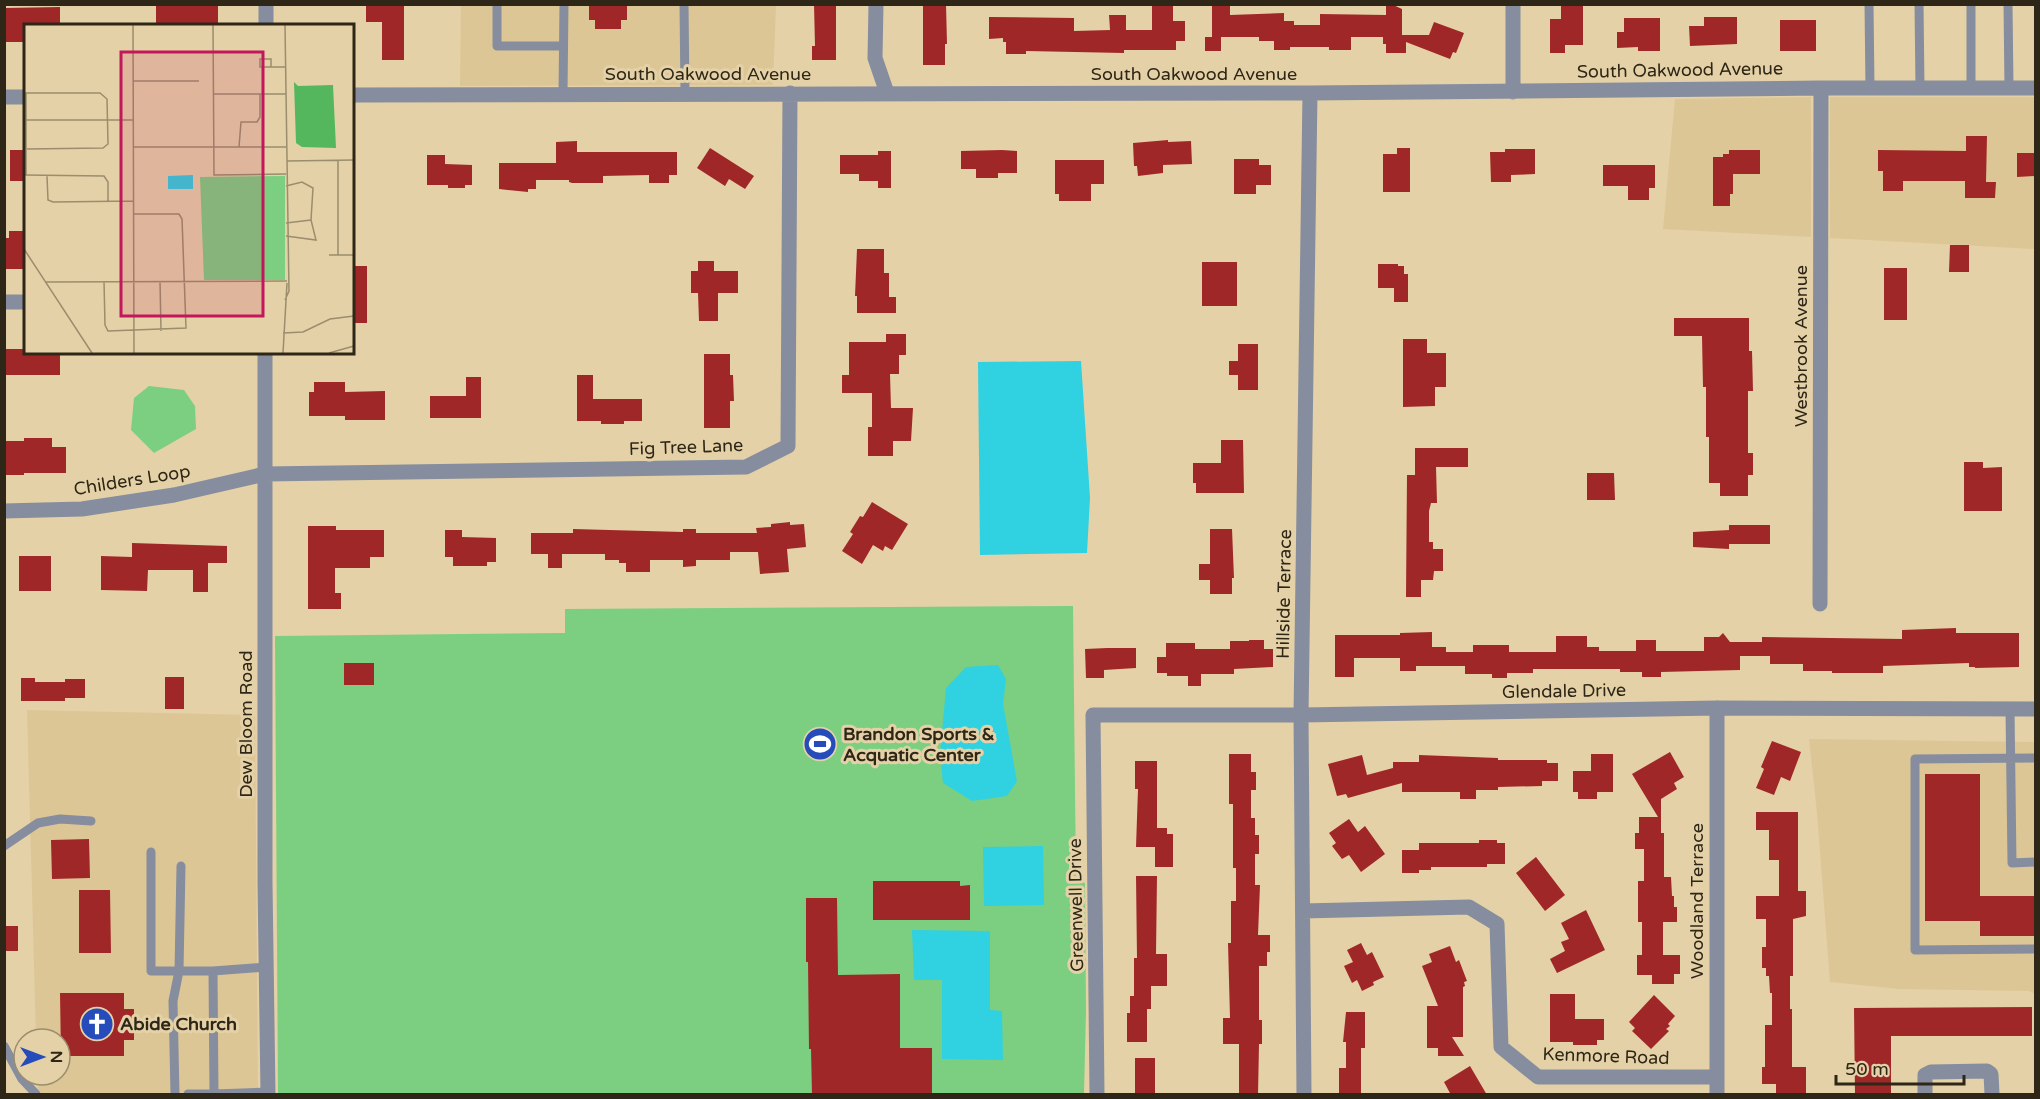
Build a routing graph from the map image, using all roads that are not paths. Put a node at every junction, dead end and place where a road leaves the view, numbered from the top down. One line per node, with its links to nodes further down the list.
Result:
1 (266, 4): 11 (street)
2 (497, 4): 12 (lane)
3 (564, 4): 12 (lane)
4 (684, 4): 24 (lane)
5 (876, 4): 21 (street)
6 (1513, 4): 19 (street)
7 (1869, 4): 14 (lane)
8 (1919, 4): 15 (lane)
9 (1971, 4): 16 (lane)
10 (2008, 4): 17 (lane)
11 (266, 24)
12 (563, 46): 23 (lane)
13 (1821, 88): 14 (street, South Oakwood Avenue); 19 (street, South Oakwood Avenue); 33 (street, Westbrook Avenue)
14 (1870, 88): 15 (street, South Oakwood Avenue)
15 (1920, 88): 16 (street, South Oakwood Avenue)
16 (1971, 88): 17 (street, South Oakwood Avenue)
17 (2009, 88): 18 (street, South Oakwood Avenue)
18 (2036, 88)
19 (1513, 92): 22 (street, South Oakwood Avenue)
20 (790, 93): 21 (street, South Oakwood Avenue); 24 (street, South Oakwood Avenue); 31 (street, Fig Tree Lane)
21 (887, 93): 22 (street, South Oakwood Avenue)
22 (1310, 93): 38 (street, Hillside Terrace)
23 (563, 94): 24 (street, South Oakwood Avenue); 25 (street, South Oakwood Avenue)
24 (685, 94)
25 (354, 95)
26 (24, 97): 27 (street)
27 (4, 98)
28 (4, 302): 29 (street)
29 (24, 302)
30 (265, 354): 31 (street, Dew Bloom Road)
31 (265, 474): 32 (street, Childers Loop); 48 (street, Dew Bloom Road)
32 (4, 511)
33 (1820, 604)
34 (1717, 708): 35 (street, Glendale Drive); 38 (street, Glendale Drive); 52 (street, Woodland Terrace)
35 (2010, 709): 36 (street, Glendale Drive); 39 (lane)
36 (2036, 709)
37 (1093, 715): 38 (street, Glendale Drive); 58 (street, Greenwell Drive)
38 (1301, 715): 46 (street, Hillside Terrace)
39 (2011, 758): 40 (lane); 44 (lane); 47 (lane)
40 (2036, 758)
41 (90, 821): 42 (lane)
42 (4, 846)
43 (151, 852): 49 (lane)
44 (2036, 862)
45 (181, 866): 49 (lane)
46 (1303, 911): 52 (street, Kenmore Road); 59 (street, Hillside Terrace)
47 (2036, 949)
48 (266, 967): 50 (lane); 53 (street, Dew Bloom Road)
49 (179, 971): 50 (lane); 56 (lane)
50 (213, 971): 54 (lane)
51 (4, 1046): 55 (lane)
52 (1717, 1077): 60 (street, Woodland Terrace)
53 (268, 1093): 54 (lane)
54 (214, 1094): 57 (lane)
55 (36, 1095)
56 (175, 1095)
57 (188, 1095)
58 (1097, 1095)
59 (1304, 1095)
60 (1717, 1095)
61 (1925, 1095): 62 (street)
62 (1992, 1095)

